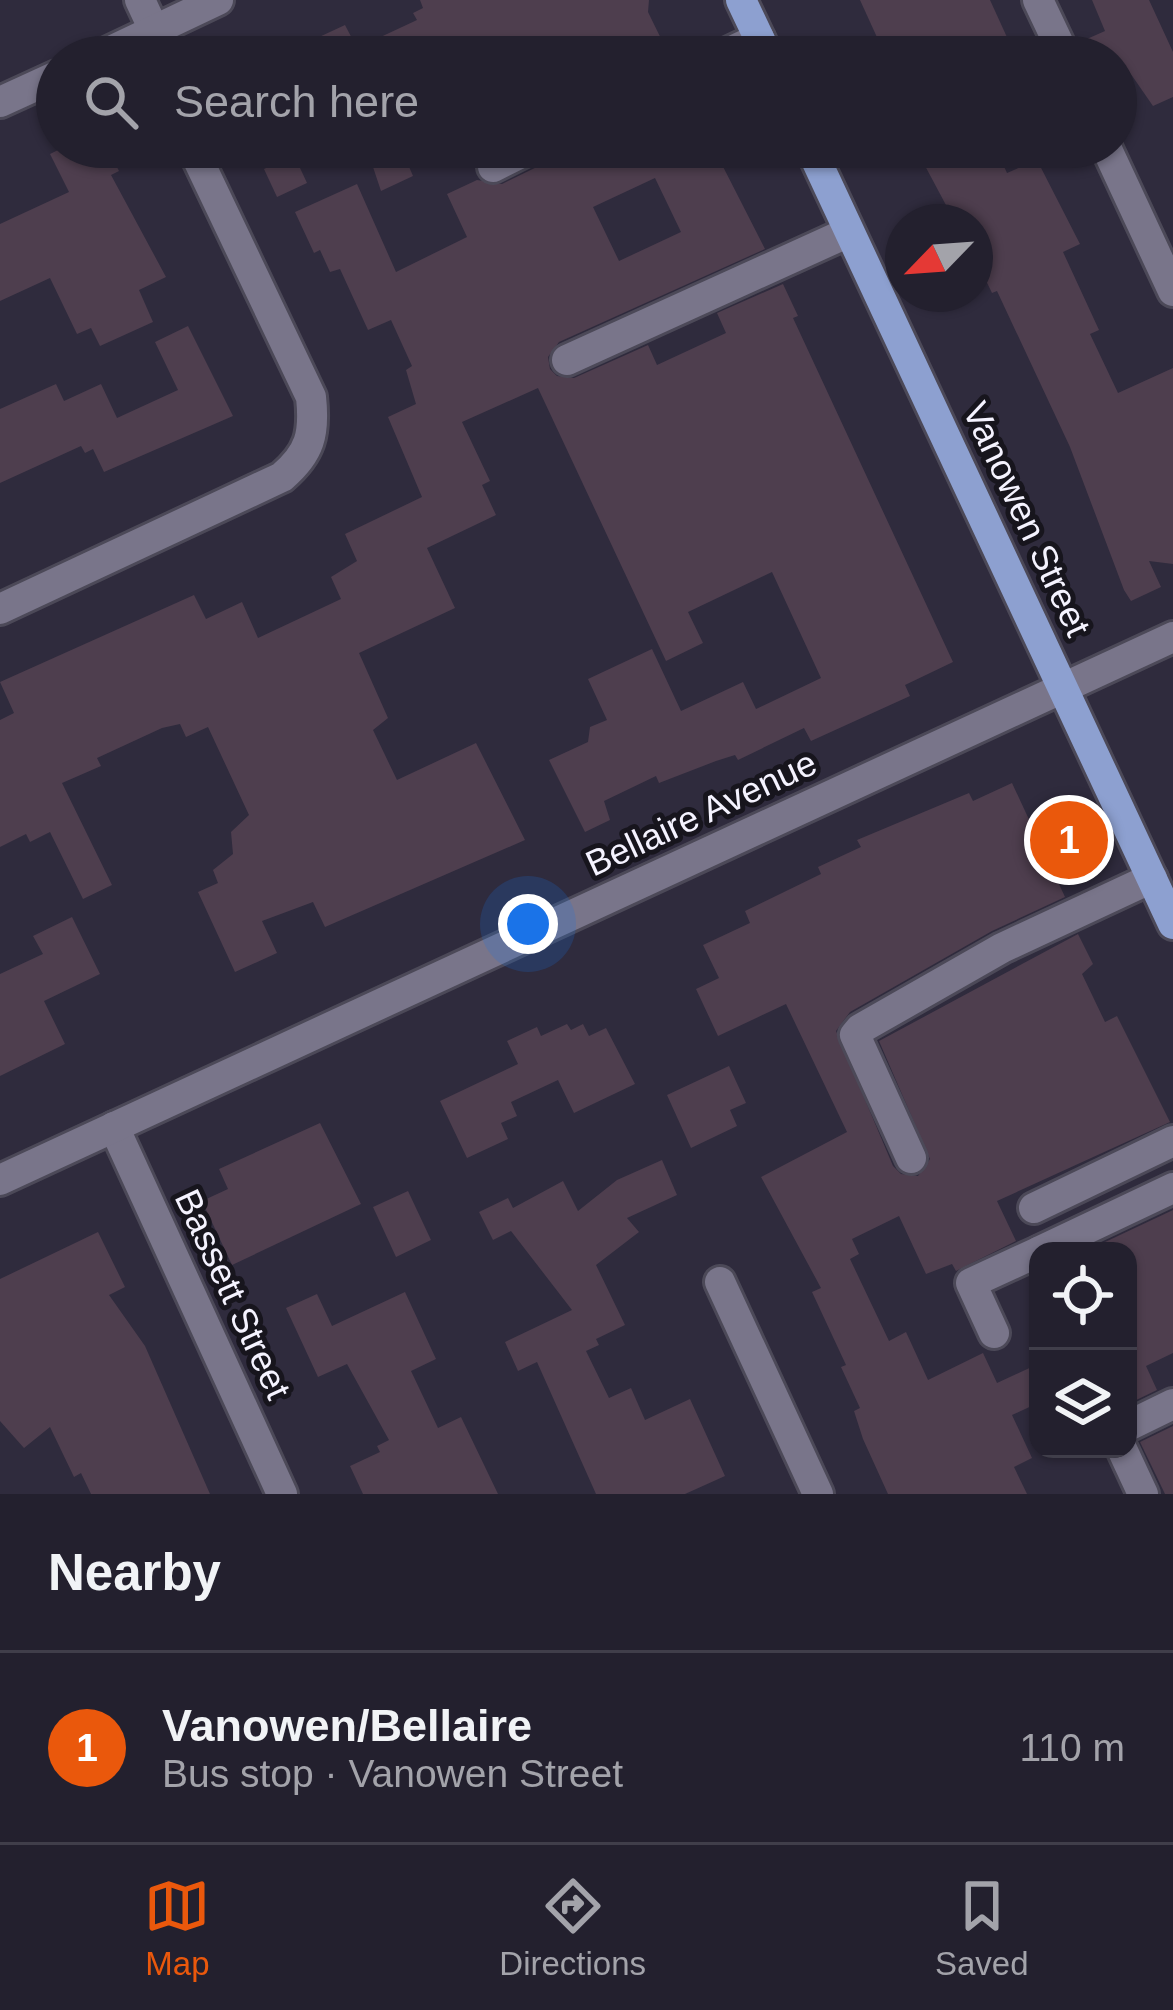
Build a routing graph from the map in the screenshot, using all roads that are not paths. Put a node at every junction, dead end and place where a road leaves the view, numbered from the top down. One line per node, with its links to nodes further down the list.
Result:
1 (140, 0): 5 (street)
2 (218, 0): 6 (street)
3 (741, 0): 7 (main road)
4 (1038, 0): 8 (street)
5 (147, 36)
6 (158, 36)
7 (758, 36)
8 (1054, 36)
9 (36, 86): 10 (street)
10 (0, 102)
11 (202, 168): 17 (street)
12 (820, 168): 14 (main road, Vanowen Street)
13 (1116, 168): 15 (street)
14 (849, 232): 16 (street); 19 (main road, Vanowen Street)
15 (1173, 291)
16 (567, 360)
17 (0, 609)
18 (1173, 637): 19 (street, Bellaire Avenue)
19 (1063, 689): 20 (main road, Vanowen Street); 22 (street, Bellaire Avenue)
20 (1151, 878): 21 (main road, Vanowen Street); 24 (street)
21 (1173, 924)
22 (114, 1127): 25 (street, Bellaire Avenue); 35 (street, Bassett Street)
23 (1173, 1141): 27 (street)
24 (911, 1158)
25 (0, 1180)
26 (1173, 1188): 28 (street)
27 (1034, 1208)
28 (1058, 1242)
29 (1029, 1256): 31 (street)
30 (720, 1282): 36 (street)
31 (994, 1333)
32 (1173, 1404): 33 (street)
33 (1137, 1422)
34 (1126, 1458): 37 (street)
35 (282, 1494)
36 (818, 1494)
37 (1143, 1494)

